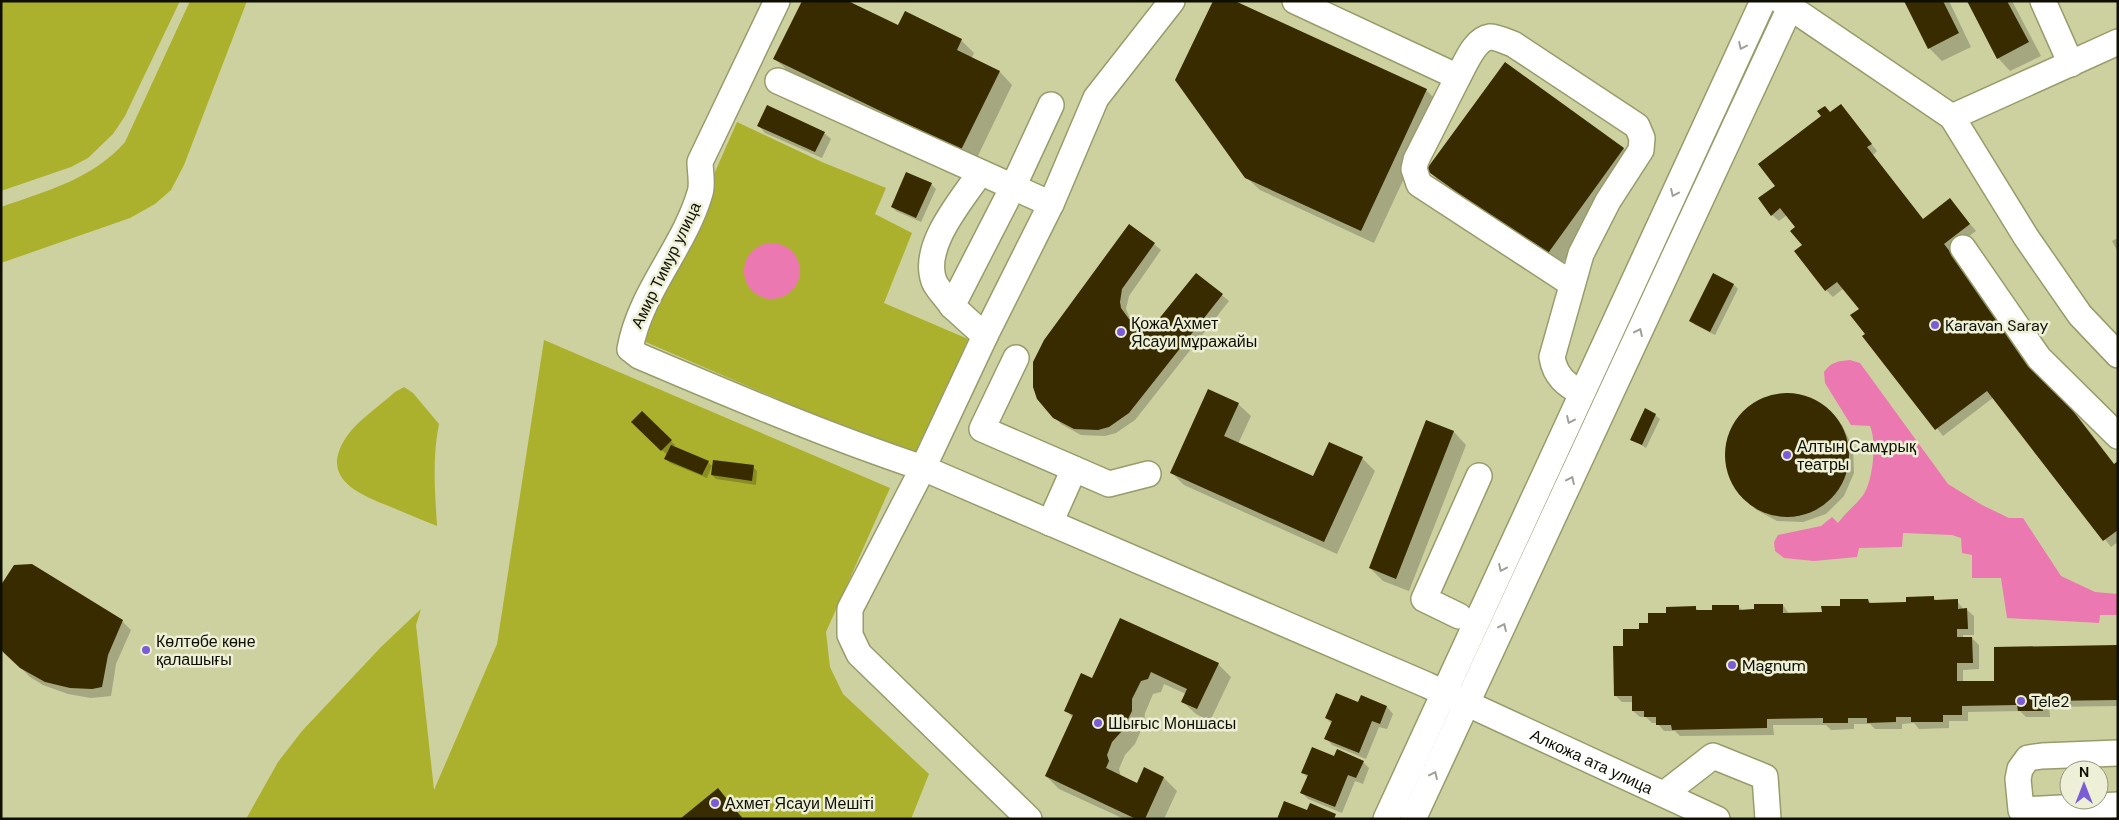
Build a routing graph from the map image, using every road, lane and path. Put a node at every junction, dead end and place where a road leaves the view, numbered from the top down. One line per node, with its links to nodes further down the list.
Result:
1 (777, 1): 24 (street, Амир Тимур улица)
2 (1172, 1): 15 (street)
3 (1295, 1): 9 (street)
4 (1763, 1): 22 (street, one-way to 22)
5 (2043, 1): 8 (street)
6 (1788, 3): 12 (street); 31 (street, one-way to 6)
7 (2118, 42): 8 (street)
8 (2071, 64): 12 (street)
9 (1458, 77): 17 (street); 17 (street)
10 (778, 80): 13 (street)
11 (1051, 105): 14 (street)
12 (1952, 117): 20 (street)
13 (980, 173): 14 (street); 18 (street)
14 (1013, 187): 15 (street); 18 (street)
15 (1051, 204): 19 (street)
16 (1963, 248): 23 (street)
17 (1572, 284): 22 (street)
18 (952, 306): 19 (street)
19 (985, 336): 24 (street)
20 (2118, 355)
21 (1016, 358): 25 (street)
22 (1582, 393): 30 (street, one-way to 30)
23 (2118, 436)
24 (923, 468): 28 (street, Алкожа ата улица); 35 (street)
25 (1074, 469): 26 (street); 28 (street)
26 (1148, 474)
27 (1479, 476): 29 (street)
28 (1050, 523): 30 (street, Алкожа ата улица)
29 (1459, 616)
30 (1444, 693): 31 (street, Алкожа ата улица); 36 (street)
31 (1467, 704): 33 (street, Алкожа ата улица); 37 (street, one-way to 31)
32 (2118, 753): 34 (street)
33 (1664, 794): 38 (street, Алкожа ата улица); 39 (street)
34 (2118, 805)
35 (1019, 815)
36 (1386, 819)
37 (1413, 819)
38 (1717, 819)
39 (1768, 819)

